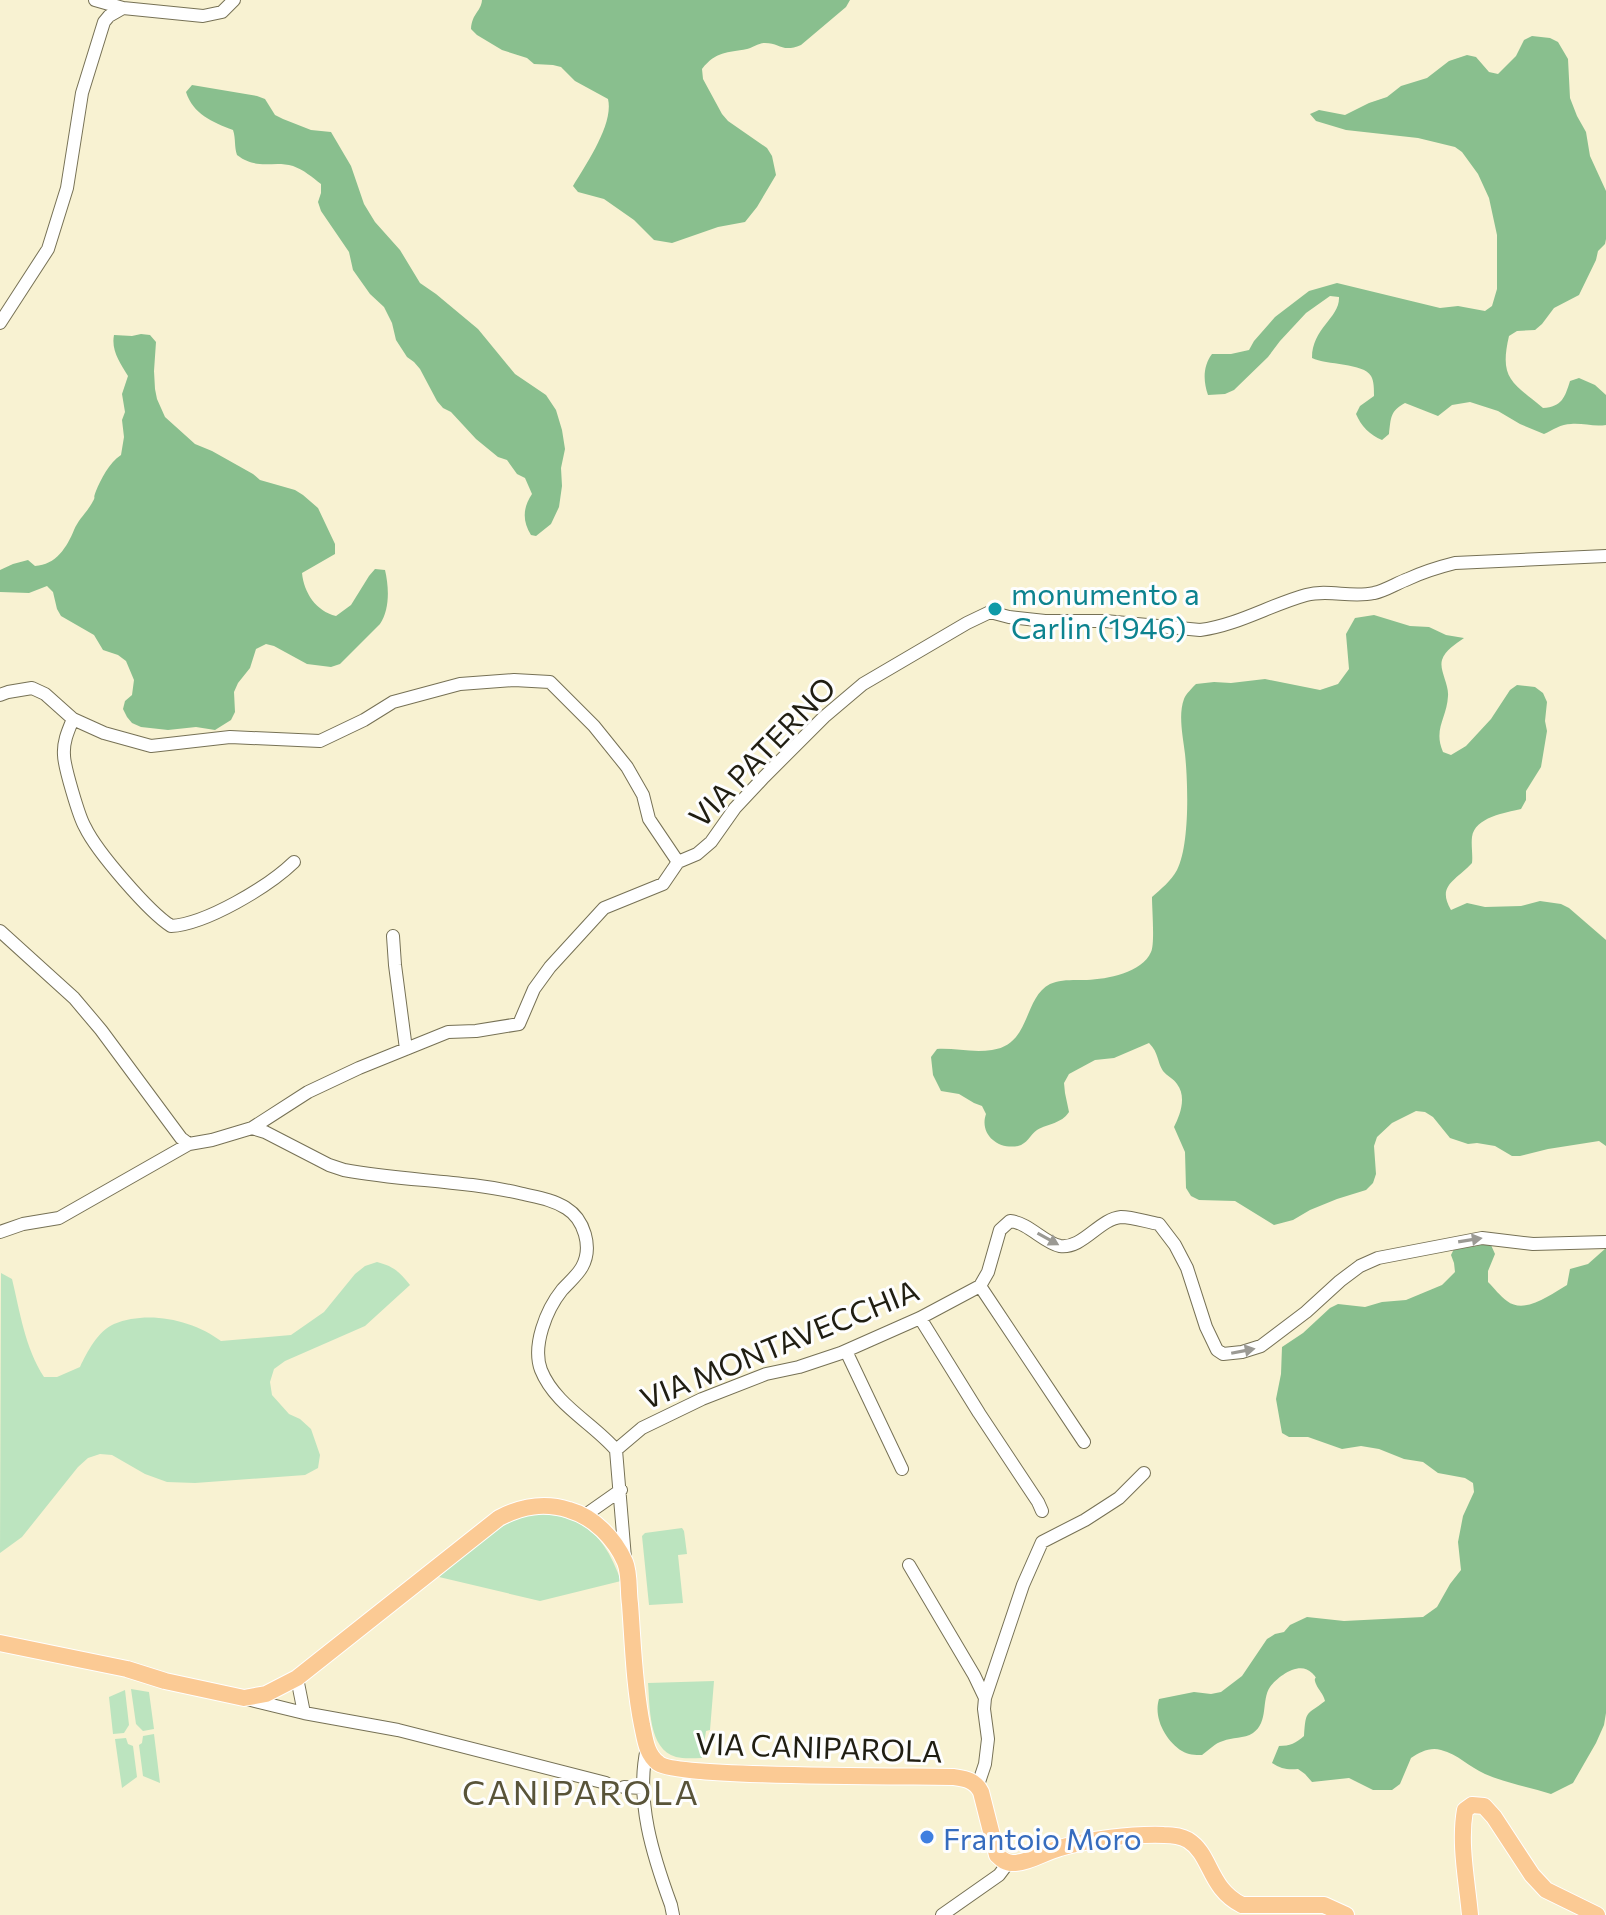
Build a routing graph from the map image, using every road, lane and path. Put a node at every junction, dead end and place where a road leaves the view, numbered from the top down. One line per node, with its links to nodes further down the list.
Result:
1 (95, 0): 3 (street)
2 (234, 0): 3 (street)
3 (123, 8): 4 (street)
4 (0, 323)
5 (1606, 556): 9 (street, VIA PATERNO)
6 (0, 695): 7 (street, VIA PATERNO)
7 (73, 719): 8 (street); 9 (street, VIA PATERNO)
8 (294, 862)
9 (678, 862): 12 (street)
10 (0, 931): 14 (street)
11 (393, 936): 12 (street)
12 (406, 1049): 13 (street)
13 (252, 1128): 14 (street); 21 (street)
14 (189, 1144): 15 (street)
15 (0, 1232)
16 (1606, 1242): 17 (street, one-way to 16)
17 (980, 1286): 18 (street, VIA MONTAVECCHIA); 20 (street)
18 (920, 1318): 19 (street, VIA MONTAVECCHIA); 26 (street)
19 (846, 1351): 21 (street, VIA MONTAVECCHIA); 22 (street)
20 (1084, 1442)
21 (616, 1450): 24 (street)
22 (902, 1469)
23 (1144, 1473): 33 (street)
24 (621, 1490): 25 (street); 27 (street)
25 (622, 1510): 27 (street); 28 (street)
26 (1042, 1511)
27 (591, 1521): 28 (main road); 31 (main road)
28 (626, 1565): 35 (main road)
29 (909, 1565): 33 (street)
30 (0, 1643): 32 (main road)
31 (297, 1678): 32 (main road); 34 (street)
32 (244, 1698): 34 (street)
33 (985, 1698): 37 (street)
34 (304, 1713): 36 (street)
35 (647, 1748): 37 (main road, VIA CANIPAROLA); 39 (street)
36 (606, 1783)
37 (978, 1785): 40 (main road, VIA CANIPAROLA)
38 (624, 1787): 39 (street)
39 (642, 1788): 42 (street)
40 (1008, 1863): 41 (main road); 43 (street)
41 (1312, 1910): 44 (main road)
42 (673, 1915)
43 (942, 1915)
44 (1346, 1915)
45 (1470, 1915): 46 (main road)
46 (1597, 1915)

